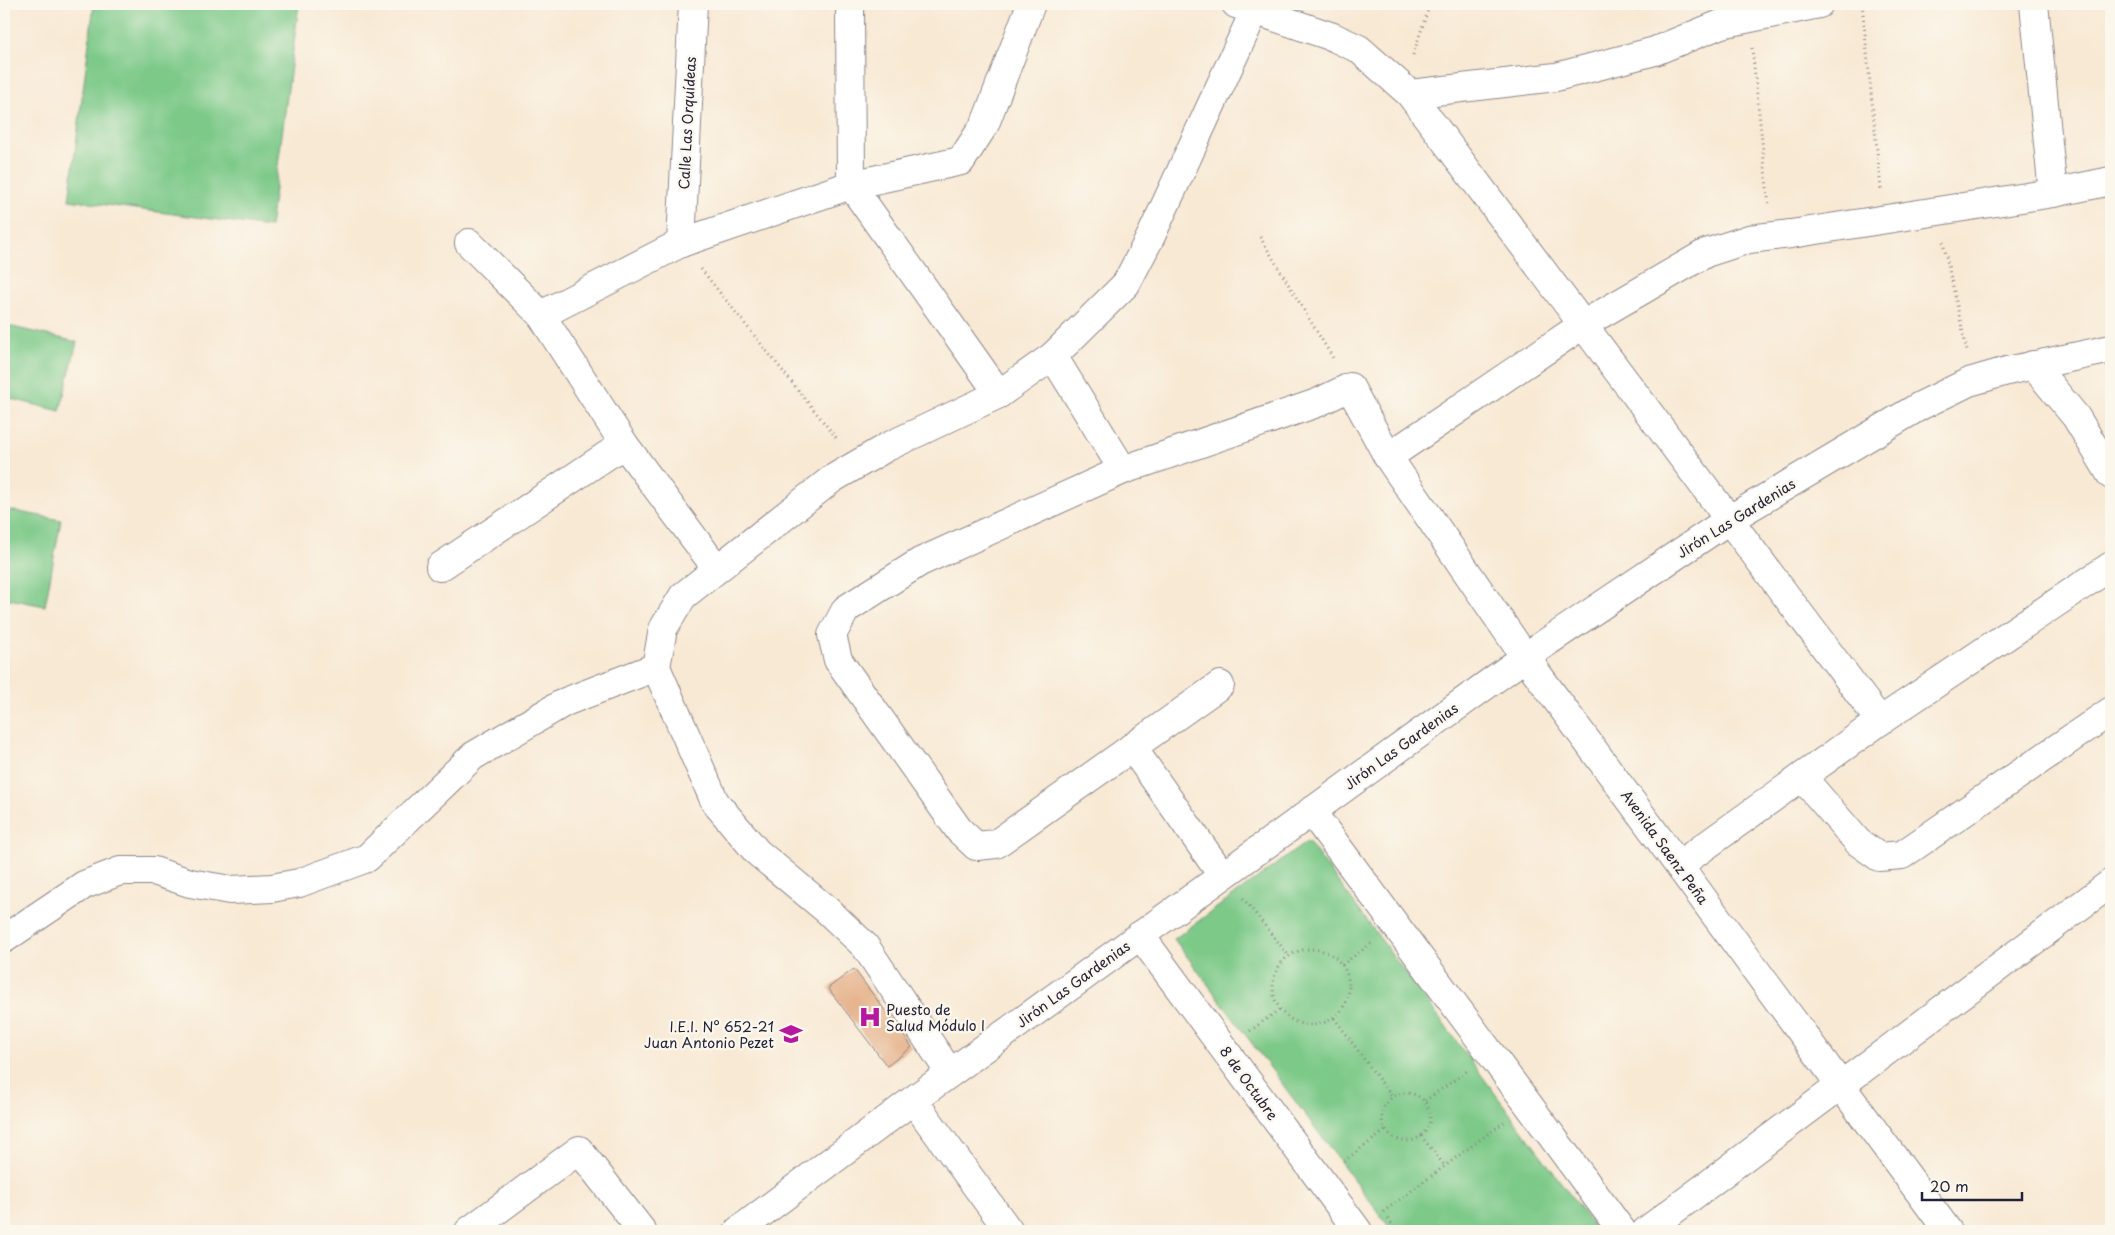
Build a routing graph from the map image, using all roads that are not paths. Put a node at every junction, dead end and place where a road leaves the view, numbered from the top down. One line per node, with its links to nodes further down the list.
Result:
1 (693, 4): 12 (street, Calle Las Orquídeas)
2 (850, 4): 9 (street)
3 (1031, 4): 9 (street)
4 (1819, 4): 7 (street)
5 (2034, 4): 10 (street)
6 (1246, 7): 7 (street); 16 (street)
7 (1406, 90): 14 (street)
8 (2111, 181): 10 (street)
9 (851, 185): 12 (street); 18 (street)
10 (2053, 193): 14 (street)
11 (469, 243): 13 (street)
12 (681, 243): 13 (street)
13 (542, 315): 19 (street)
14 (1584, 324): 20 (street); 23 (street)
15 (2111, 349): 17 (street, Jirón Las Gardenias)
16 (1053, 356): 18 (street); 21 (street)
17 (2033, 365): 22 (street); 23 (street, Jirón Las Gardenias)
18 (999, 394): 26 (street)
19 (624, 444): 25 (street); 26 (street)
20 (1388, 457): 21 (street, Avenida Saenz Peña); 27 (street, Avenida Saenz Peña)
21 (1123, 470): 32 (street)
22 (2111, 475)
23 (1730, 519): 27 (street, Jirón Las Gardenias); 31 (street)
24 (2111, 566): 31 (street)
25 (440, 567)
26 (717, 569): 28 (street)
27 (1525, 657): 34 (street, Jirón Las Gardenias); 35 (street, Avenida Saenz Peña)
28 (656, 667): 39 (street); 40 (street)
29 (1220, 684): 32 (street)
30 (2111, 711): 33 (street)
31 (1880, 721): 33 (street)
32 (1132, 747): 36 (street)
33 (1802, 776): 35 (street)
34 (1311, 811): 36 (street, Jirón Las Gardenias); 48 (street)
35 (1679, 865): 41 (street, Avenida Saenz Peña)
36 (1222, 875): 38 (street, Jirón Las Gardenias)
37 (2111, 883): 41 (street)
38 (1140, 935): 40 (street, Jirón Las Gardenias); 47 (street, 8 de Octubre)
39 (4, 939)
40 (950, 1073): 42 (street, Jirón Las Gardenias)
41 (1841, 1085): 49 (street); 50 (street, Avenida Saenz Peña)
42 (913, 1100): 45 (street, Jirón Las Gardenias); 46 (street)
43 (469, 1231): 44 (street)
44 (642, 1231)
45 (738, 1231)
46 (1009, 1231)
47 (1358, 1231)
48 (1622, 1231)
49 (1646, 1231)
50 (1948, 1231)

